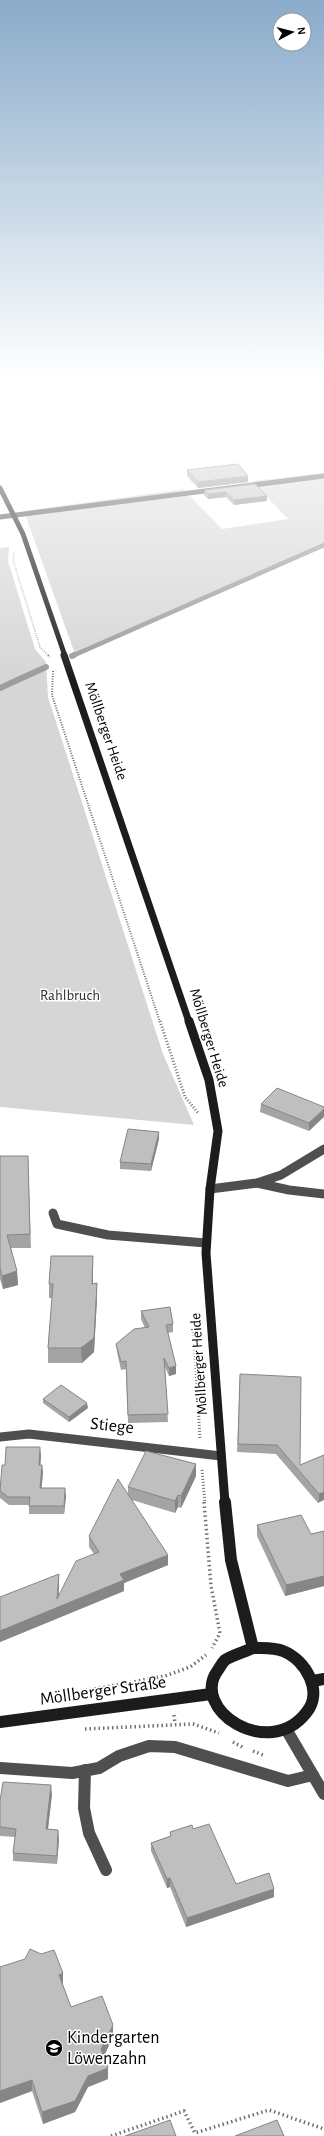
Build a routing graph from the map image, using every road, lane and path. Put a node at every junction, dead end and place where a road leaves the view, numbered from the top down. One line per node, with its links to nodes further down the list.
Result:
1 (311, 478): 3 (street)
2 (0, 488): 3 (street, Möllberger Heide)
3 (15, 515): 4 (street); 11 (street, Möllberger Heide)
4 (0, 517)
5 (17, 548): 6 (path)
6 (53, 661)
7 (53, 668): 8 (path)
8 (200, 1120)
9 (324, 1149): 10 (street)
10 (257, 1183): 11 (street); 12 (street)
11 (210, 1189): 14 (street, Möllberger Heide)
12 (324, 1194)
13 (53, 1213): 14 (street)
14 (206, 1243): 18 (street, Möllberger Heide)
15 (194, 1328): 17 (path)
16 (0, 1437): 17 (street, Stiege)
17 (201, 1453): 18 (street, Stiege); 22 (path)
18 (221, 1456): 19 (street, Möllberger Heide)
19 (253, 1648): 20 (street); 21 (street)
20 (318, 1680): 24 (street)
21 (211, 1694): 23 (street, Möllberger Straße); 24 (street)
22 (62, 1695)
23 (0, 1722)
24 (286, 1729): 27 (street)
25 (0, 1768): 26 (street)
26 (85, 1770): 27 (street); 29 (street)
27 (312, 1775): 28 (street)
28 (324, 1794)
29 (106, 1870)
30 (324, 2129): 31 (path)
31 (111, 2136)

